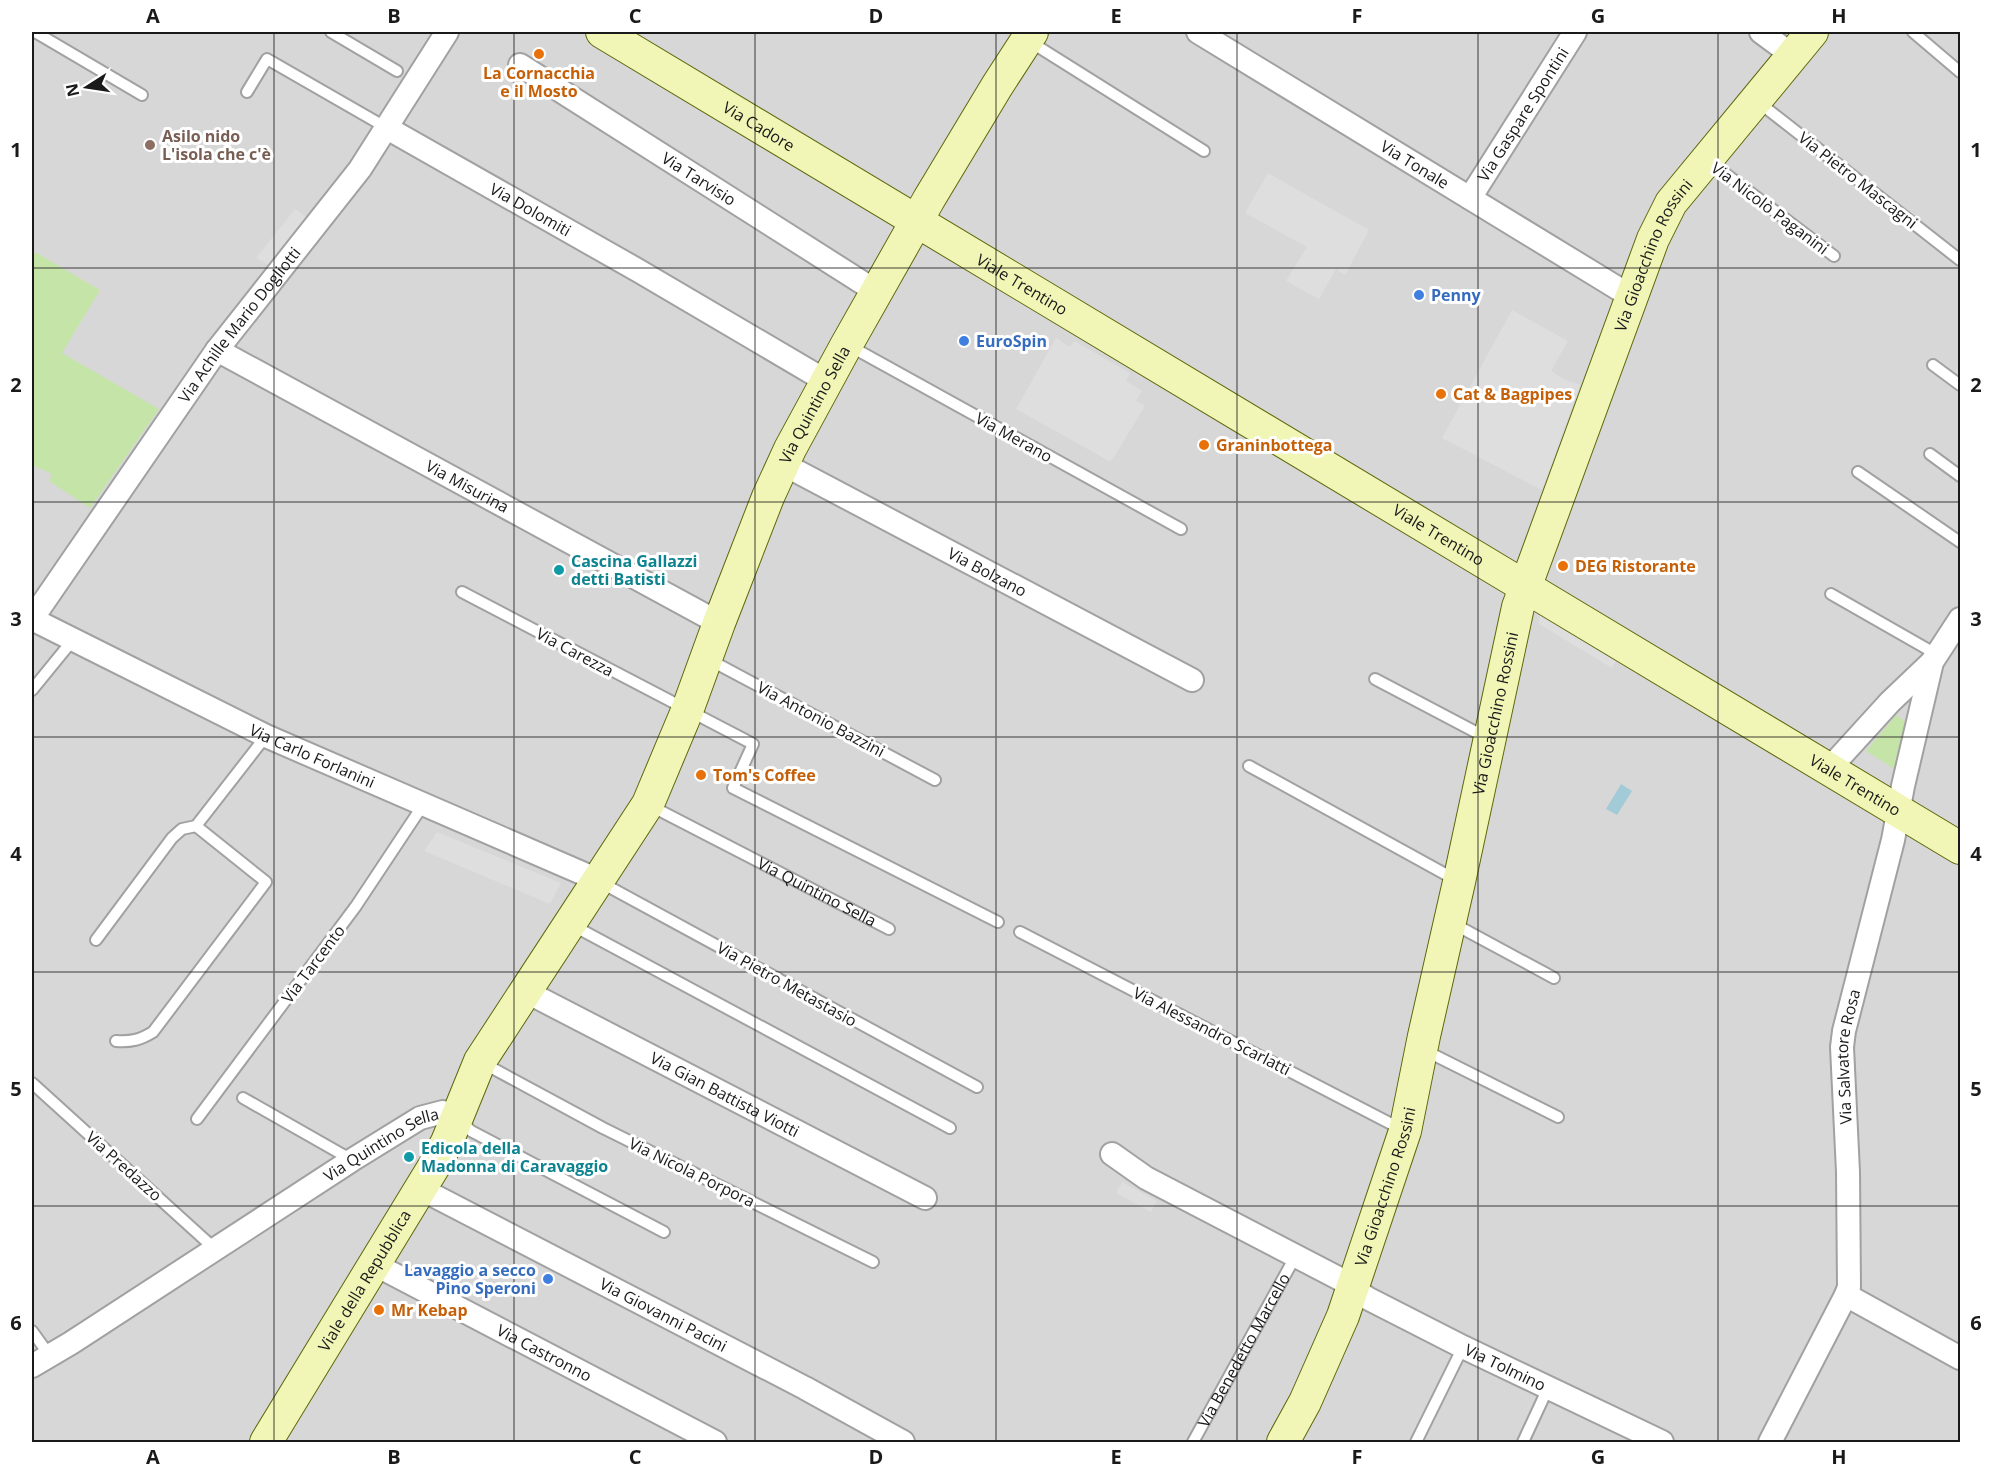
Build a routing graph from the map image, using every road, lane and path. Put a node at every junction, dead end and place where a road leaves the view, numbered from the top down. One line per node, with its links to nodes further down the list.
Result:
1 (34, 32): 15 (lane)
2 (331, 32): 12 (lane)
3 (447, 32): 17 (street, Via Achille Mario Dogliotti)
4 (602, 32): 21 (street, Via Cadore)
5 (1198, 32): 20 (street, Via Tonale)
6 (1575, 32): 20 (street, Via Gaspare Spontini)
7 (1761, 32): 10 (street)
8 (1913, 32): 13 (lane)
9 (1029, 35): 18 (lane); 21 (street, Via Quintino Sella)
10 (1802, 43): 16 (street, Via Gioacchino Rossini)
11 (520, 65): 24 (street, Via Tarvisio)
12 (397, 71)
13 (1960, 72)
14 (247, 92): 17 (lane, Via Dolomiti)
15 (142, 95)
16 (1755, 100): 19 (street, Via Gioacchino Rossini); 23 (lane, Via Pietro Mascagni)
17 (387, 128): 27 (street, Via Achille Mario Dogliotti); 29 (street, Via Dolomiti)
18 (1204, 151)
19 (1706, 160): 22 (lane, Via Nicolò Paganini); 25 (street, Via Gioacchino Rossini)
20 (1470, 198): 25 (street, Via Tonale)
21 (917, 221): 24 (street, Via Quintino Sella); 37 (street, Viale Trentino)
22 (1834, 256)
23 (1960, 260)
24 (877, 292): 26 (street, Via Quintino Sella)
25 (1632, 297): 37 (street, Via Gioacchino Rossini)
26 (847, 344): 29 (street, Via Quintino Sella); 35 (lane, Via Merano)
27 (217, 350): 40 (street, Via Achille Mario Dogliotti); 42 (street, Via Misurina)
28 (1933, 365): 30 (lane)
29 (826, 381): 32 (street, Via Quintino Sella)
30 (1960, 385)
31 (1930, 454): 34 (lane)
32 (783, 464): 42 (street, Via Quintino Sella); 47 (street, Via Bolzano)
33 (1858, 472): 36 (lane)
34 (1960, 476)
35 (1181, 529)
36 (1960, 542)
37 (1525, 586): 53 (street, Via Gioacchino Rossini); 55 (street, Viale Trentino)
38 (462, 592): 50 (lane, Via Carezza)
39 (1831, 594): 45 (lane)
40 (32, 619): 43 (street, Via Carlo Forlanini)
41 (1960, 619): 45 (street, Via Salvatore Rosa)
42 (719, 623): 44 (street, Via Quintino Sella)
43 (72, 641): 48 (lane); 52 (street, Via Carlo Forlanini)
44 (706, 658): 50 (street, Via Quintino Sella); 56 (lane, Via Antonio Bazzini)
45 (1934, 658): 49 (street, Via Salvatore Rosa); 51 (street, Via Salvatore Rosa)
46 (1375, 679): 53 (lane)
47 (1192, 680)
48 (32, 690)
49 (1890, 702): 51 (street); 55 (street, Via Salvatore Rosa)
50 (687, 711): 57 (street, Via Quintino Sella); 64 (lane)
51 (1917, 721): 59 (street, Via Salvatore Rosa)
52 (266, 736): 58 (street, Via Carlo Forlanini); 60 (lane)
53 (1490, 739): 63 (street, Via Gioacchino Rossini)
54 (1249, 766): 63 (lane)
55 (1829, 769): 59 (street, Viale Trentino)
56 (935, 780)
57 (648, 804): 62 (street, Via Quintino Sella); 67 (lane, Via Quintino Sella)
58 (423, 805): 62 (street, Via Carlo Forlanini); 80 (lane, Via Tarcento)
59 (1899, 811): 61 (street, Viale Trentino); 93 (street, Via Salvatore Rosa)
60 (196, 826): 69 (lane); 72 (lane)
61 (1960, 848)
62 (598, 880): 66 (street, Via Quintino Sella); 76 (lane, Via Pietro Metastasio)
63 (1459, 882): 65 (street, Via Gioacchino Rossini)
64 (998, 922)
65 (1450, 922): 70 (lane); 73 (street, Via Gioacchino Rossini)
66 (569, 924): 71 (street, Via Quintino Sella); 81 (lane)
67 (889, 929)
68 (1020, 932): 82 (lane, Via Alessandro Scarlatti)
69 (96, 940)
70 (1554, 978)
71 (525, 991): 74 (street, Via Quintino Sella); 86 (street, Via Gian Battista Viotti)
72 (116, 1041)
73 (1421, 1049): 79 (lane); 82 (street, Via Gioacchino Rossini)
74 (480, 1061): 78 (street, Via Quintino Sella); 90 (lane, Via Nicola Porpora)
75 (32, 1083): 88 (lane, Via Predazzo)
76 (977, 1087)
77 (243, 1098): 84 (lane)
78 (456, 1117): 84 (street, Via Quintino Sella); 85 (street, Viale della Repubblica); 87 (lane)
79 (1558, 1117)
80 (198, 1119)
81 (950, 1128)
82 (1405, 1131): 92 (street, Via Gioacchino Rossini)
83 (1112, 1154): 89 (street, Via Benedetto Marcello)
84 (352, 1160): 88 (street, Via Quintino Sella)
85 (421, 1189): 91 (street, Viale della Repubblica); 101 (street, Via Giovanni Pacini)
86 (924, 1198)
87 (664, 1232)
88 (215, 1250): 97 (street, Via Quintino Sella)
89 (1295, 1257): 92 (street, Via Benedetto Marcello); 102 (lane, Via Benedetto Marcello)
90 (873, 1262)
91 (374, 1264): 99 (street, Viale della Repubblica); 100 (street, Via Castronno)
92 (1353, 1288): 95 (street, Via Tolmino); 103 (street, Via Gioacchino Rossini)
93 (1846, 1295): 96 (street); 107 (street, Via Salvatore Rosa)
94 (32, 1331): 97 (lane)
95 (1463, 1347): 98 (street, Via Tolmino); 104 (lane)
96 (1960, 1358)
97 (41, 1361)
98 (1548, 1388): 105 (lane); 106 (street, Via Tolmino)
99 (266, 1443)
100 (715, 1443)
101 (903, 1443)
102 (1193, 1443)
103 (1283, 1443)
104 (1416, 1443)
105 (1523, 1443)
106 (1662, 1443)
107 (1770, 1443)

